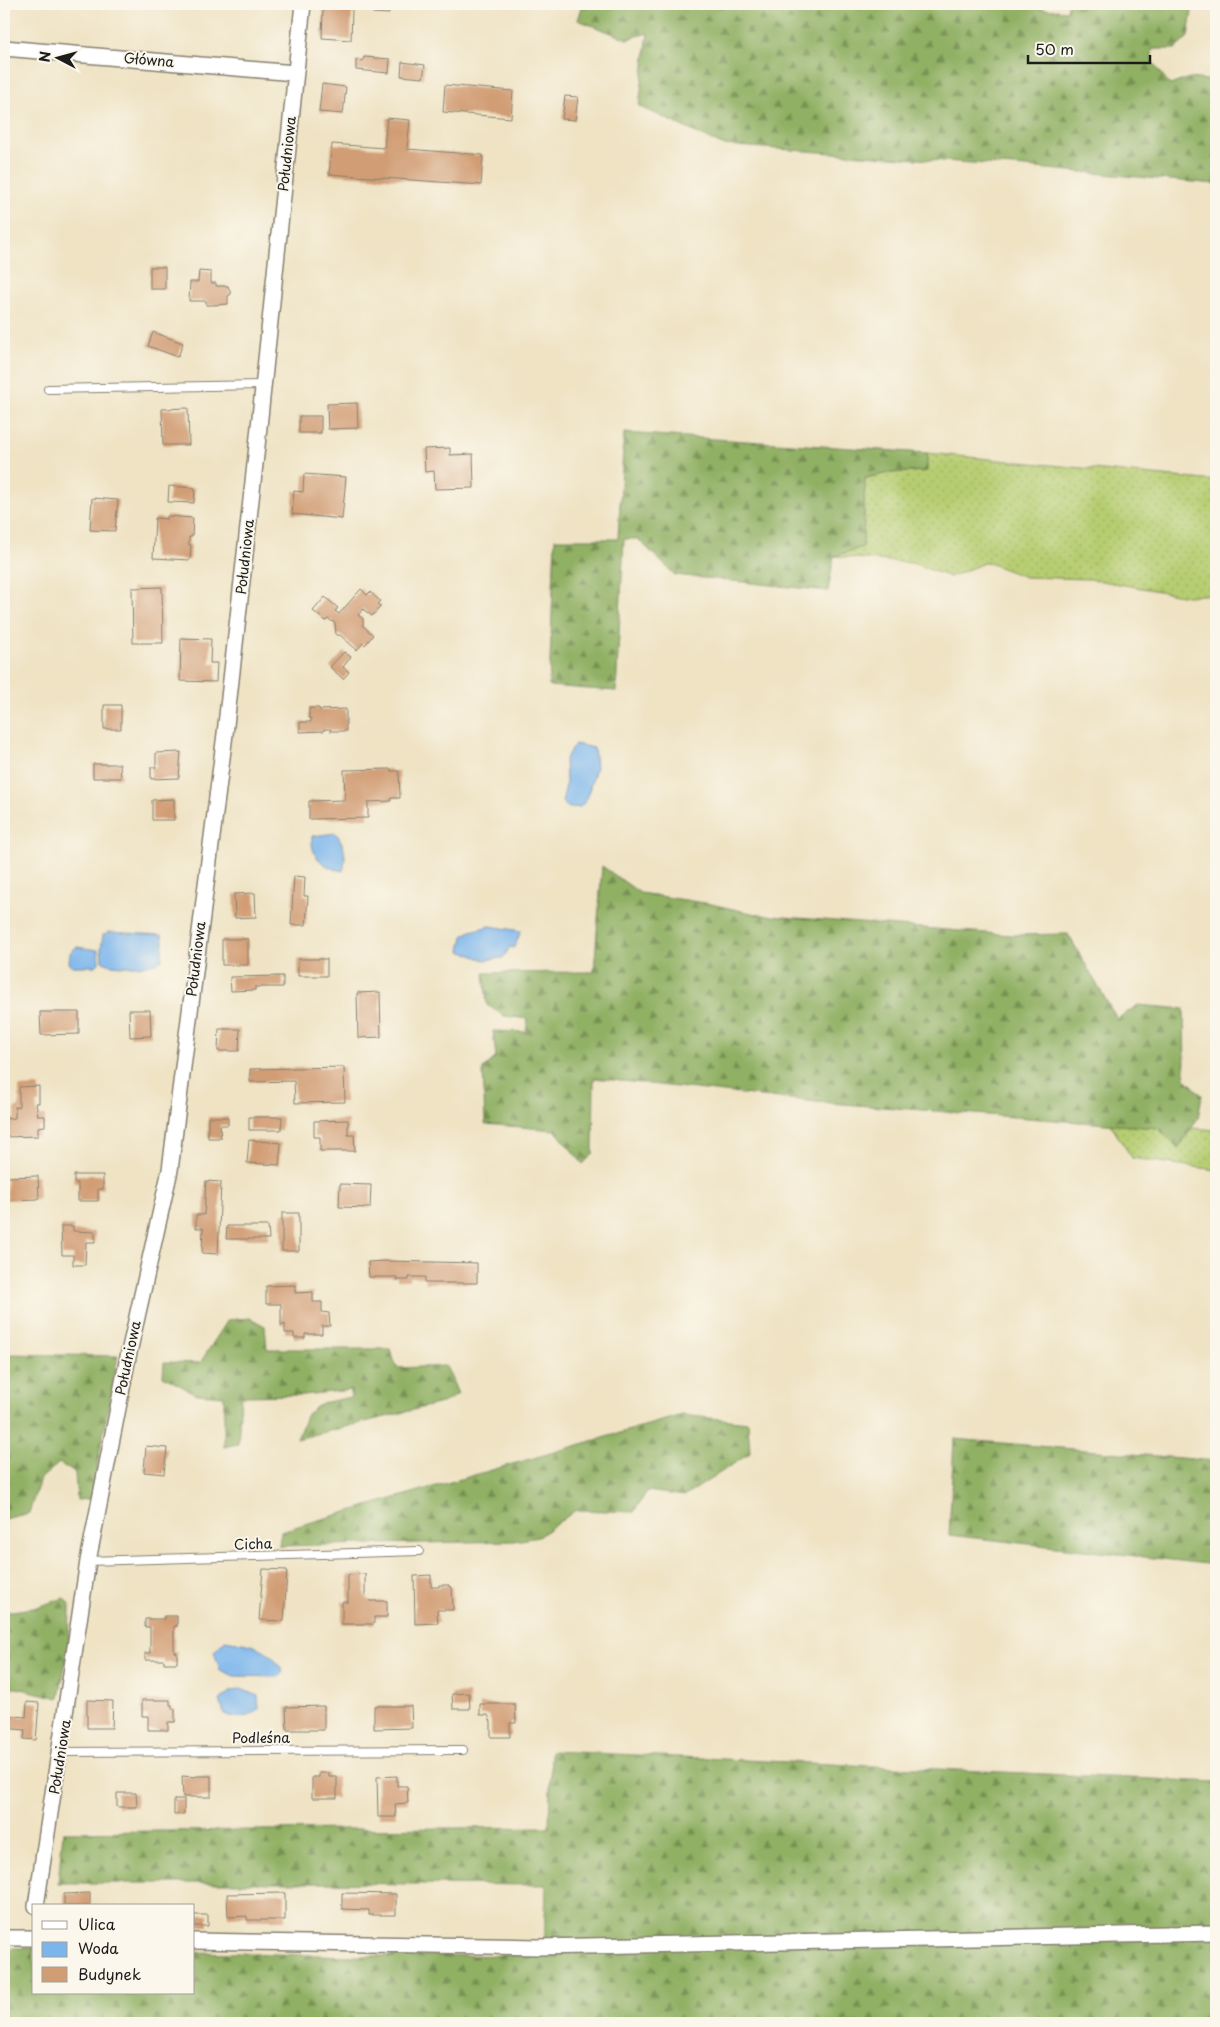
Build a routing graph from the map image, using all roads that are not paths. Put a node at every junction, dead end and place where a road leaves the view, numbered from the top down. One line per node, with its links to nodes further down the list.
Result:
1 (303, 4): 3 (street, Południowa)
2 (4, 48): 3 (street, Główna)
3 (295, 73): 4 (street, Południowa)
4 (263, 385): 5 (lane); 7 (street, Południowa)
5 (48, 389)
6 (419, 1552): 7 (lane, Cicha)
7 (88, 1561): 9 (street, Południowa)
8 (462, 1750): 9 (lane, Podleśna)
9 (60, 1752): 10 (street, Południowa)
10 (36, 1904)
11 (32, 1933): 13 (street)
12 (1216, 1934): 14 (street)
13 (4, 1938)
14 (195, 1941)

